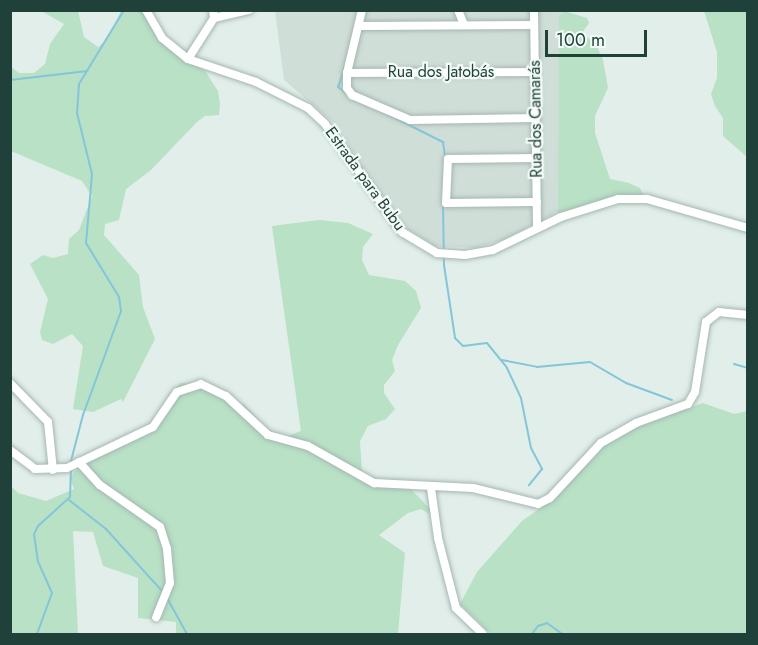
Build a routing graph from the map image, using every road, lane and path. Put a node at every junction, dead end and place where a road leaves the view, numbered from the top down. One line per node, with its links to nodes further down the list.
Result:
1 (146, 10): 10 (street, Estrada para Bubu)
2 (249, 10): 6 (street)
3 (362, 10): 8 (street)
4 (458, 10): 9 (street)
5 (534, 10): 7 (street, Rua dos Camarás)
6 (214, 14): 10 (street)
7 (534, 25): 9 (street); 11 (street, Rua dos Camarás)
8 (358, 26): 9 (street); 12 (street)
9 (464, 26)
10 (188, 59): 16 (street, Estrada para Bubu)
11 (535, 72): 12 (street, Rua dos Jatobás); 13 (street, Rua dos Camarás)
12 (347, 73): 13 (street)
13 (536, 118): 14 (street, Rua dos Camarás)
14 (536, 158): 15 (street, Rua dos Camarás); 15 (street)
15 (537, 202): 16 (street, Rua dos Camarás)
16 (537, 228): 17 (street, Estrada para Bubu)
17 (747, 228)
18 (747, 315): 23 (street)
19 (10, 383): 22 (street)
20 (10, 450): 22 (street)
21 (79, 462): 22 (street); 23 (street); 24 (street)
22 (53, 471)
23 (430, 488): 25 (street)
24 (156, 617)
25 (483, 634)

